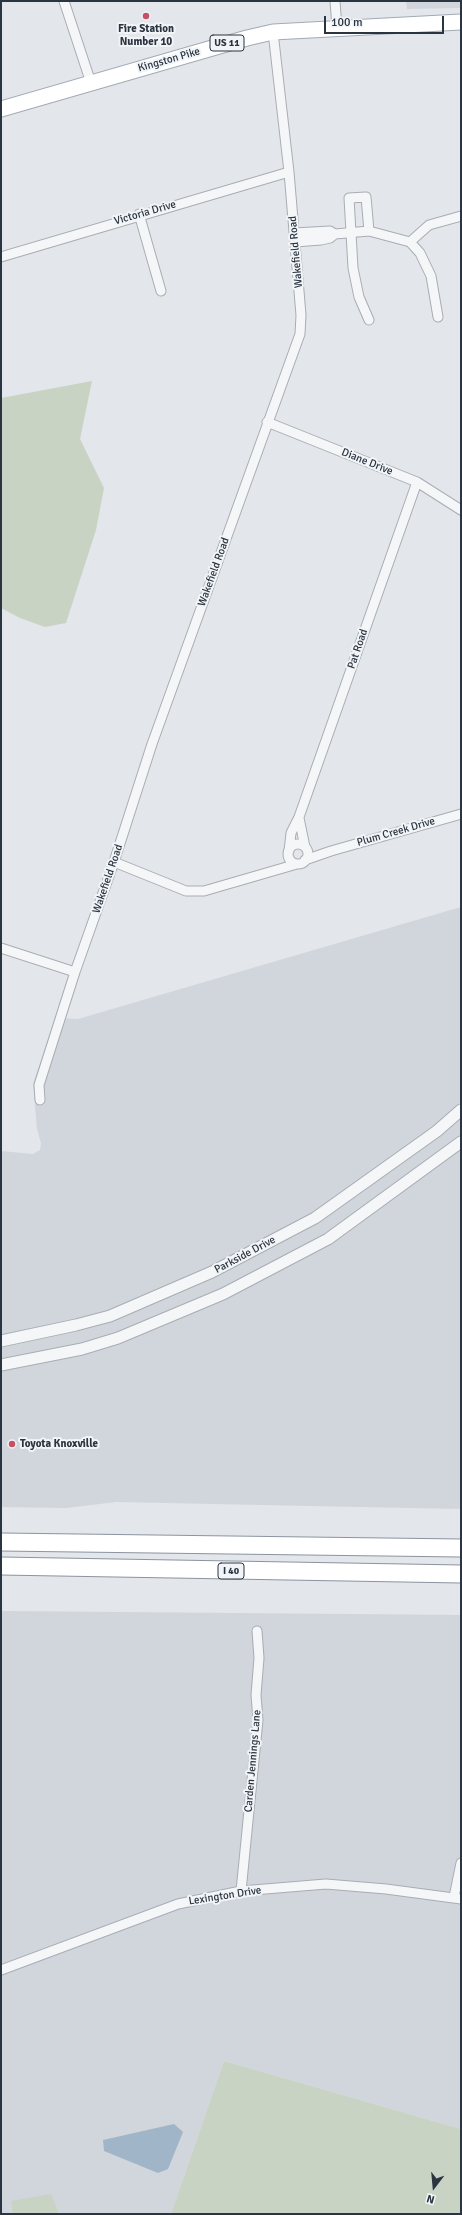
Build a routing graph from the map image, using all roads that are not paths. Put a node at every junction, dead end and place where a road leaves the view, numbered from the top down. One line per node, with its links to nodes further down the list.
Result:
1 (64, 1): 6 (street)
2 (335, 1): 4 (street)
3 (461, 22): 4 (main road, Kingston Pike / US 11)
4 (338, 28): 5 (main road, Kingston Pike / US 11)
5 (273, 32): 6 (main road, Kingston Pike / US 11); 8 (street, Wakefield Road)
6 (92, 83): 7 (main road, Kingston Pike / US 11)
7 (1, 109)
8 (289, 172): 9 (street, Victoria Drive); 13 (street, Wakefield Road)
9 (139, 214): 17 (street, Victoria Drive); 18 (street)
10 (461, 216): 16 (street)
11 (369, 231): 12 (street); 12 (street); 16 (street)
12 (350, 232): 14 (street); 20 (street)
13 (294, 233): 14 (street); 15 (street, Wakefield Road)
14 (335, 234): 15 (street)
15 (295, 242): 21 (street, Wakefield Road)
16 (410, 242): 19 (street)
17 (1, 257)
18 (161, 291)
19 (438, 317)
20 (368, 320)
21 (267, 422): 22 (street, Diane Drive); 29 (street, Wakefield Road)
22 (417, 482): 23 (street, Diane Drive); 25 (street, Pat Road)
23 (461, 510)
24 (461, 814): 27 (street, Plum Creek Drive)
25 (299, 817): 26 (street); 28 (street, Pat Road)
26 (306, 849): 27 (street, Plum Creek Drive); 28 (street, Plum Creek Drive); 30 (street)
27 (331, 851): 30 (street, Plum Creek Drive)
28 (289, 853): 30 (street); 31 (street, Plum Creek Drive)
29 (114, 862): 31 (street, Plum Creek Drive); 33 (street, Wakefield Road)
30 (301, 862): 31 (street, Plum Creek Drive)
31 (274, 869)
32 (1, 948): 33 (street)
33 (75, 972): 34 (street, Wakefield Road)
34 (40, 1100)
35 (461, 1110): 37 (street, Parkside Drive)
36 (461, 1142): 38 (street)
37 (1, 1341)
38 (1, 1365)
39 (1, 1542): 40 (highway)
40 (461, 1548)
41 (1, 1567): 42 (highway, I 40)
42 (461, 1574)
43 (257, 1631): 45 (street, Carden Jennings Lane)
44 (461, 1863): 46 (street)
45 (242, 1891): 46 (street, Lexington Drive); 47 (street, Lexington Drive)
46 (458, 1898)
47 (1, 1970)

